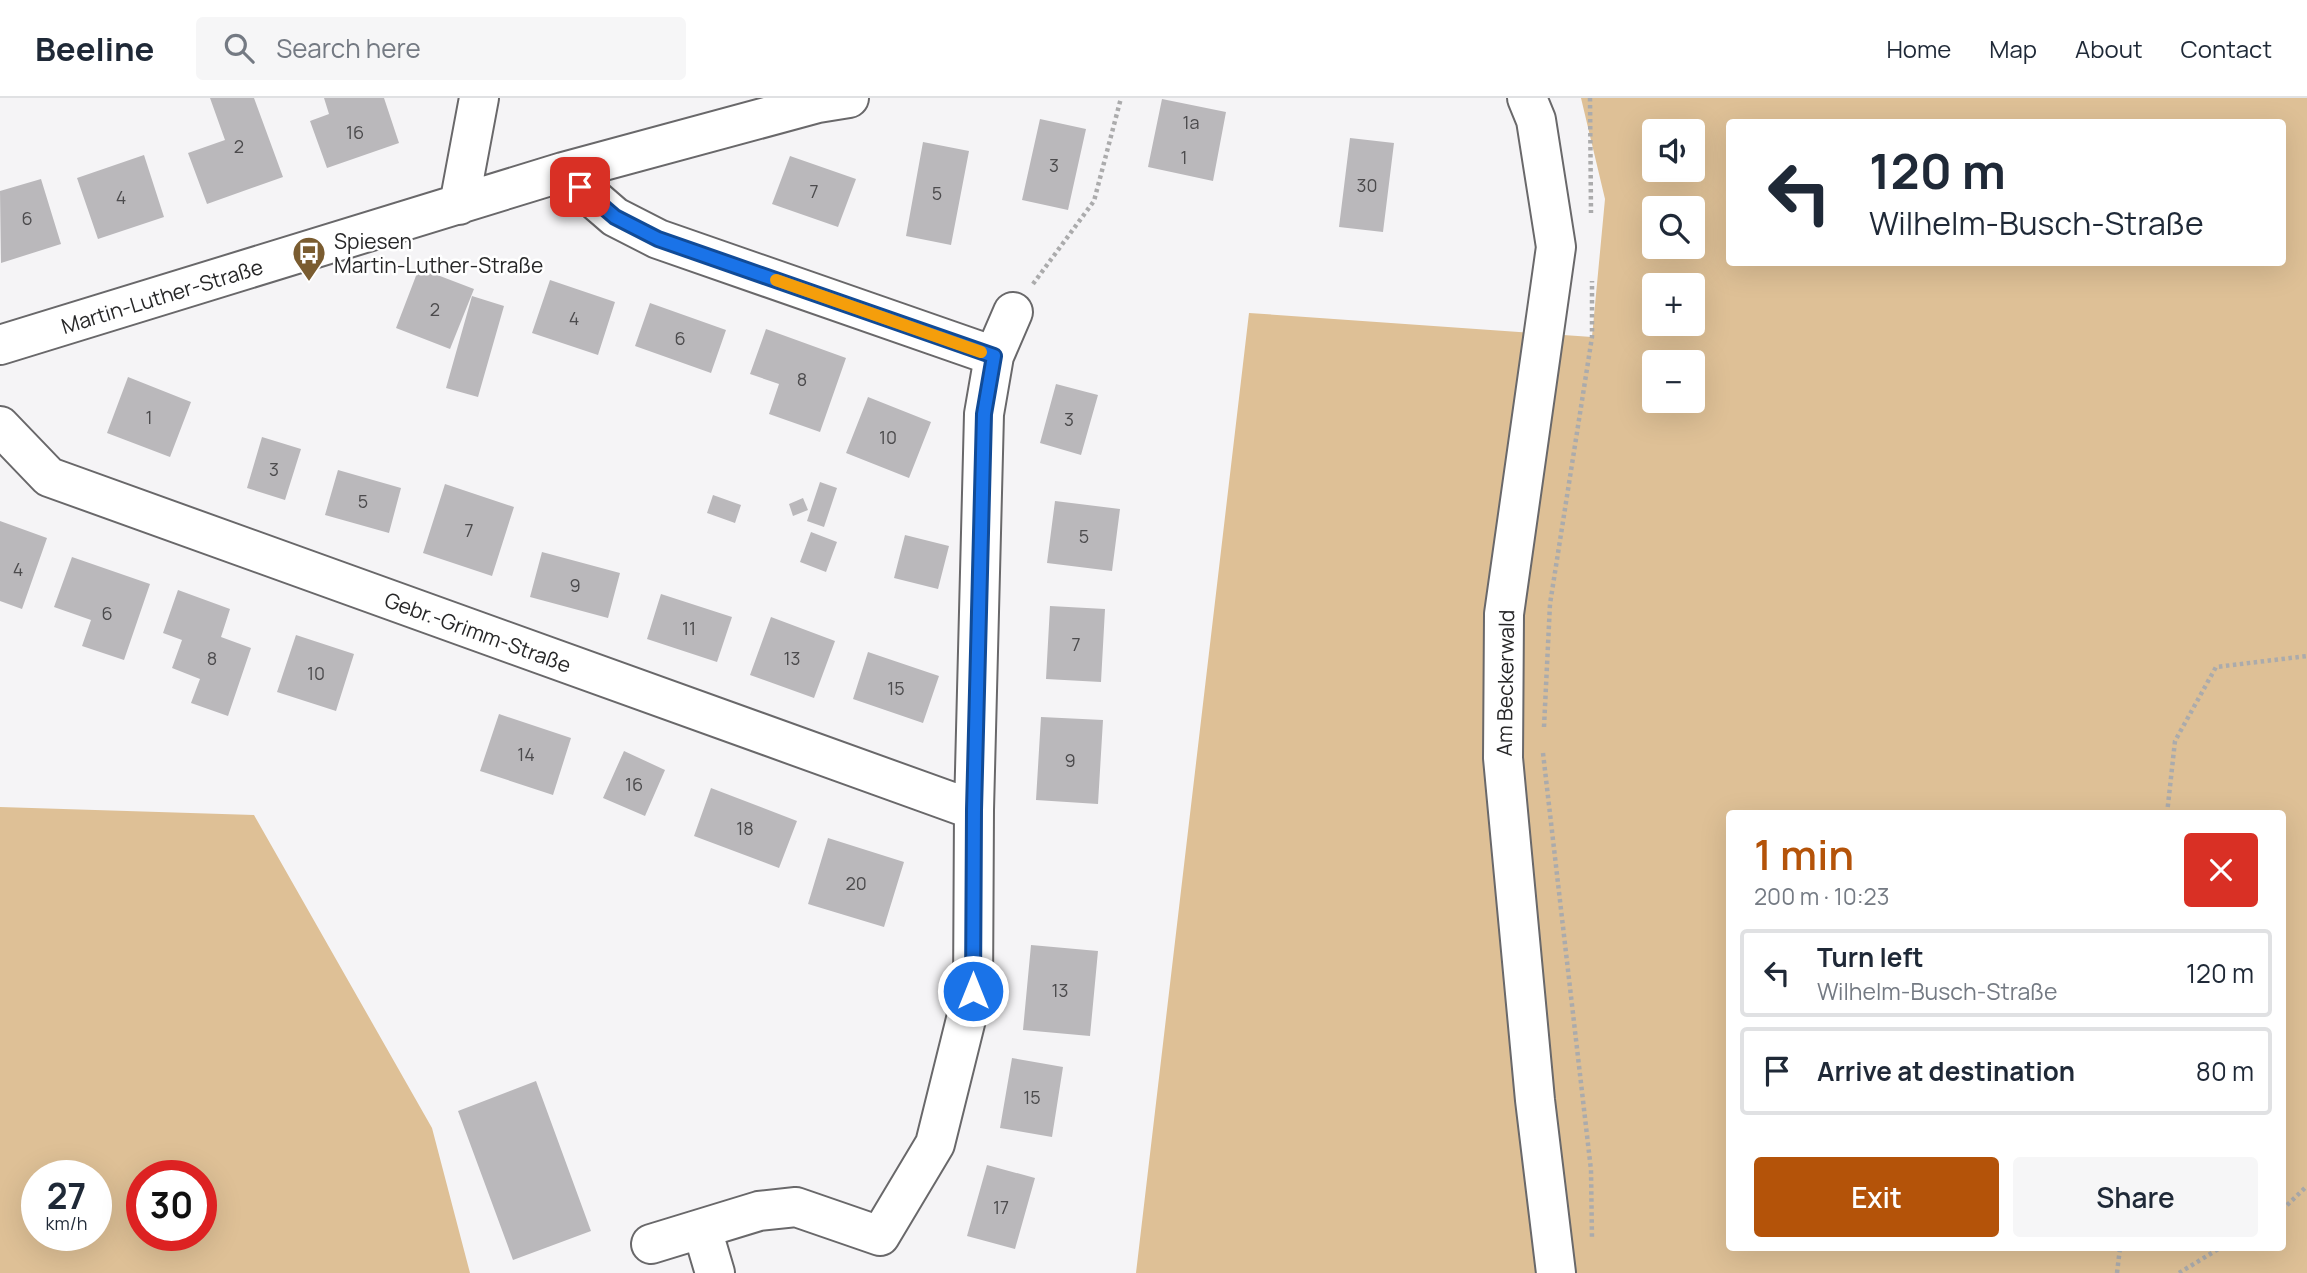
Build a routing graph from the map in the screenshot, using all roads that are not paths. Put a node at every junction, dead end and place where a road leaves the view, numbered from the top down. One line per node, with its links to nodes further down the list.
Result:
1 (479, 98): 5 (street)
2 (849, 98): 4 (street, Martin-Luther-Straße)
3 (1527, 98): 14 (street, Am Beckerwald)
4 (563, 172): 5 (street, Martin-Luther-Straße); 8 (street)
5 (460, 205): 7 (street, Martin-Luther-Straße)
6 (1013, 312): 8 (street)
7 (0, 345)
8 (994, 356): 10 (street)
9 (0, 426): 10 (street, Gebr.-Grimm-Straße)
10 (974, 810): 11 (street)
11 (702, 1229): 12 (street); 13 (street)
12 (651, 1244)
13 (715, 1273)
14 (1556, 1273)

